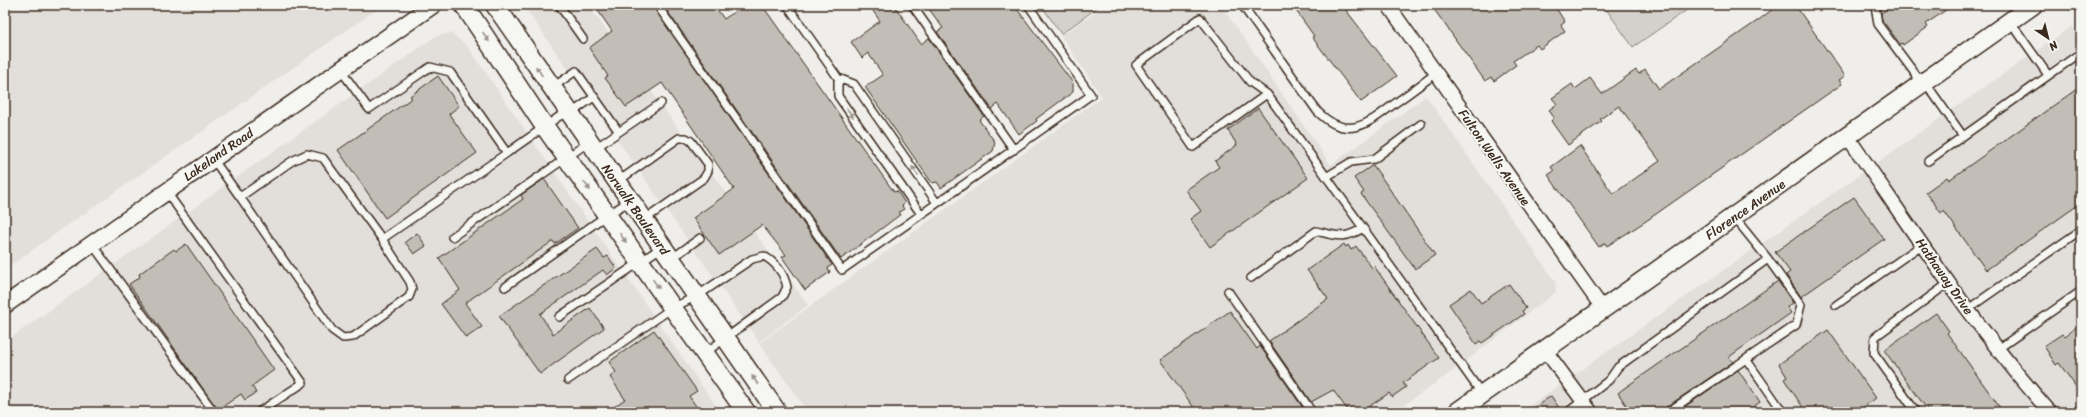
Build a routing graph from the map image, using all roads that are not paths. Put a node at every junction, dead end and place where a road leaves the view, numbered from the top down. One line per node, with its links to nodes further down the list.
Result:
1 (433, 5): 18 (street, Lakeland Road)
2 (464, 5): 29 (main road, Norwalk Boulevard, one-way to 29)
3 (494, 5): 23 (main road, Norwalk Boulevard, one-way to 3)
4 (559, 5): 16 (lane)
5 (657, 5): 46 (lane)
6 (787, 5): 21 (lane)
7 (912, 5): 34 (lane)
8 (1028, 5): 34 (lane)
9 (1242, 5): 19 (lane)
10 (1388, 5): 19 (street, Fulton Wells Avenue)
11 (1875, 5): 22 (lane)
12 (2033, 5): 15 (main road, Florence Avenue)
13 (2079, 5): 14 (lane)
14 (2081, 8)
15 (2010, 21): 20 (lane); 22 (main road, Florence Avenue)
16 (583, 39)
17 (2076, 56): 20 (lane)
18 (340, 69): 35 (lane); 37 (street, Lakeland Road)
19 (1436, 73): 68 (street, Fulton Wells Avenue)
20 (2048, 75): 32 (lane)
21 (838, 78): 44 (lane, one-way to 21); 46 (lane, one-way to 46)
22 (1923, 82): 31 (main road, Florence Avenue); 32 (lane)
23 (551, 88): 25 (lane); 27 (main road, Norwalk Boulevard)
24 (1266, 94): 24 (lane); 39 (lane)
25 (594, 97): 27 (lane); 30 (lane)
26 (661, 103): 30 (lane)
27 (568, 113): 29 (lane); 33 (main road, Norwalk Boulevard)
28 (1421, 124): 39 (lane)
29 (546, 127): 35 (lane); 36 (main road, Norwalk Boulevard)
30 (619, 132): 33 (lane)
31 (1847, 136): 47 (main road, Florence Avenue); 55 (street, Hathaway Drive)
32 (1963, 136): 38 (lane)
33 (592, 146): 36 (lane); 40 (main road, Norwalk Boulevard)
34 (1014, 150): 44 (lane)
35 (507, 153): 53 (lane)
36 (567, 158): 45 (main road, Norwalk Boulevard, one-way to 45); 51 (lane)
37 (212, 159): 41 (street, Lakeland Road); 42 (lane)
38 (1928, 161)
39 (1326, 177): 49 (lane)
40 (617, 182): 43 (main road, Norwalk Boulevard); 48 (lane)
41 (166, 191): 54 (street, Lakeland Road); 81 (lane)
42 (240, 197): 53 (lane); 53 (lane)
43 (630, 201): 45 (lane); 48 (main road, Norwalk Boulevard)
44 (937, 203): 46 (lane)
45 (607, 214): 58 (main road, Norwalk Boulevard, one-way to 58); 61 (lane)
46 (921, 214)
47 (1733, 217): 57 (lane); 68 (main road, Florence Avenue)
48 (644, 220): 56 (main road, Norwalk Boulevard)
49 (1363, 228): 59 (lane); 77 (lane)
50 (2081, 230): 69 (lane)
51 (452, 237)
52 (700, 238): 56 (lane)
53 (382, 239)
54 (92, 243): 65 (street, Lakeland Road); 80 (lane)
55 (1923, 244): 60 (street, Hathaway Drive); 66 (lane)
56 (666, 253): 58 (lane); 64 (main road, Norwalk Boulevard)
57 (1768, 259): 75 (lane); 78 (lane)
58 (640, 261): 67 (main road, Norwalk Boulevard, one-way to 67); 70 (lane)
59 (1250, 278)
60 (1950, 282): 69 (street, Hathaway Drive); 89 (lane)
61 (505, 287)
62 (1228, 291): 83 (lane)
63 (2081, 292): 72 (lane)
64 (697, 296): 67 (lane); 71 (main road, Norwalk Boulevard); 71 (lane)
65 (5, 305)
66 (1836, 305)
67 (672, 308): 74 (main road, Norwalk Boulevard); 76 (lane)
68 (1604, 309): 73 (main road, Florence Avenue)
69 (1968, 309): 72 (street, Hathaway Drive)
70 (559, 317)
71 (726, 338): 74 (lane); 79 (main road, Norwalk Boulevard, one-way to 71)
72 (1998, 349): 90 (street, Hathaway Drive)
73 (1545, 350): 77 (main road, Florence Avenue); 78 (street)
74 (704, 353): 82 (main road, Norwalk Boulevard)
75 (1746, 359): 87 (lane); 88 (lane)
76 (568, 380)
77 (1482, 394): 84 (main road, Florence Avenue)
78 (1582, 400): 85 (lane); 86 (street)
79 (772, 410)
80 (214, 412)
81 (259, 412)
82 (746, 412)
83 (1312, 412)
84 (1457, 412)
85 (1568, 412)
86 (1591, 412)
87 (1668, 412)
88 (1783, 412)
89 (1916, 412)
90 (2050, 412)

